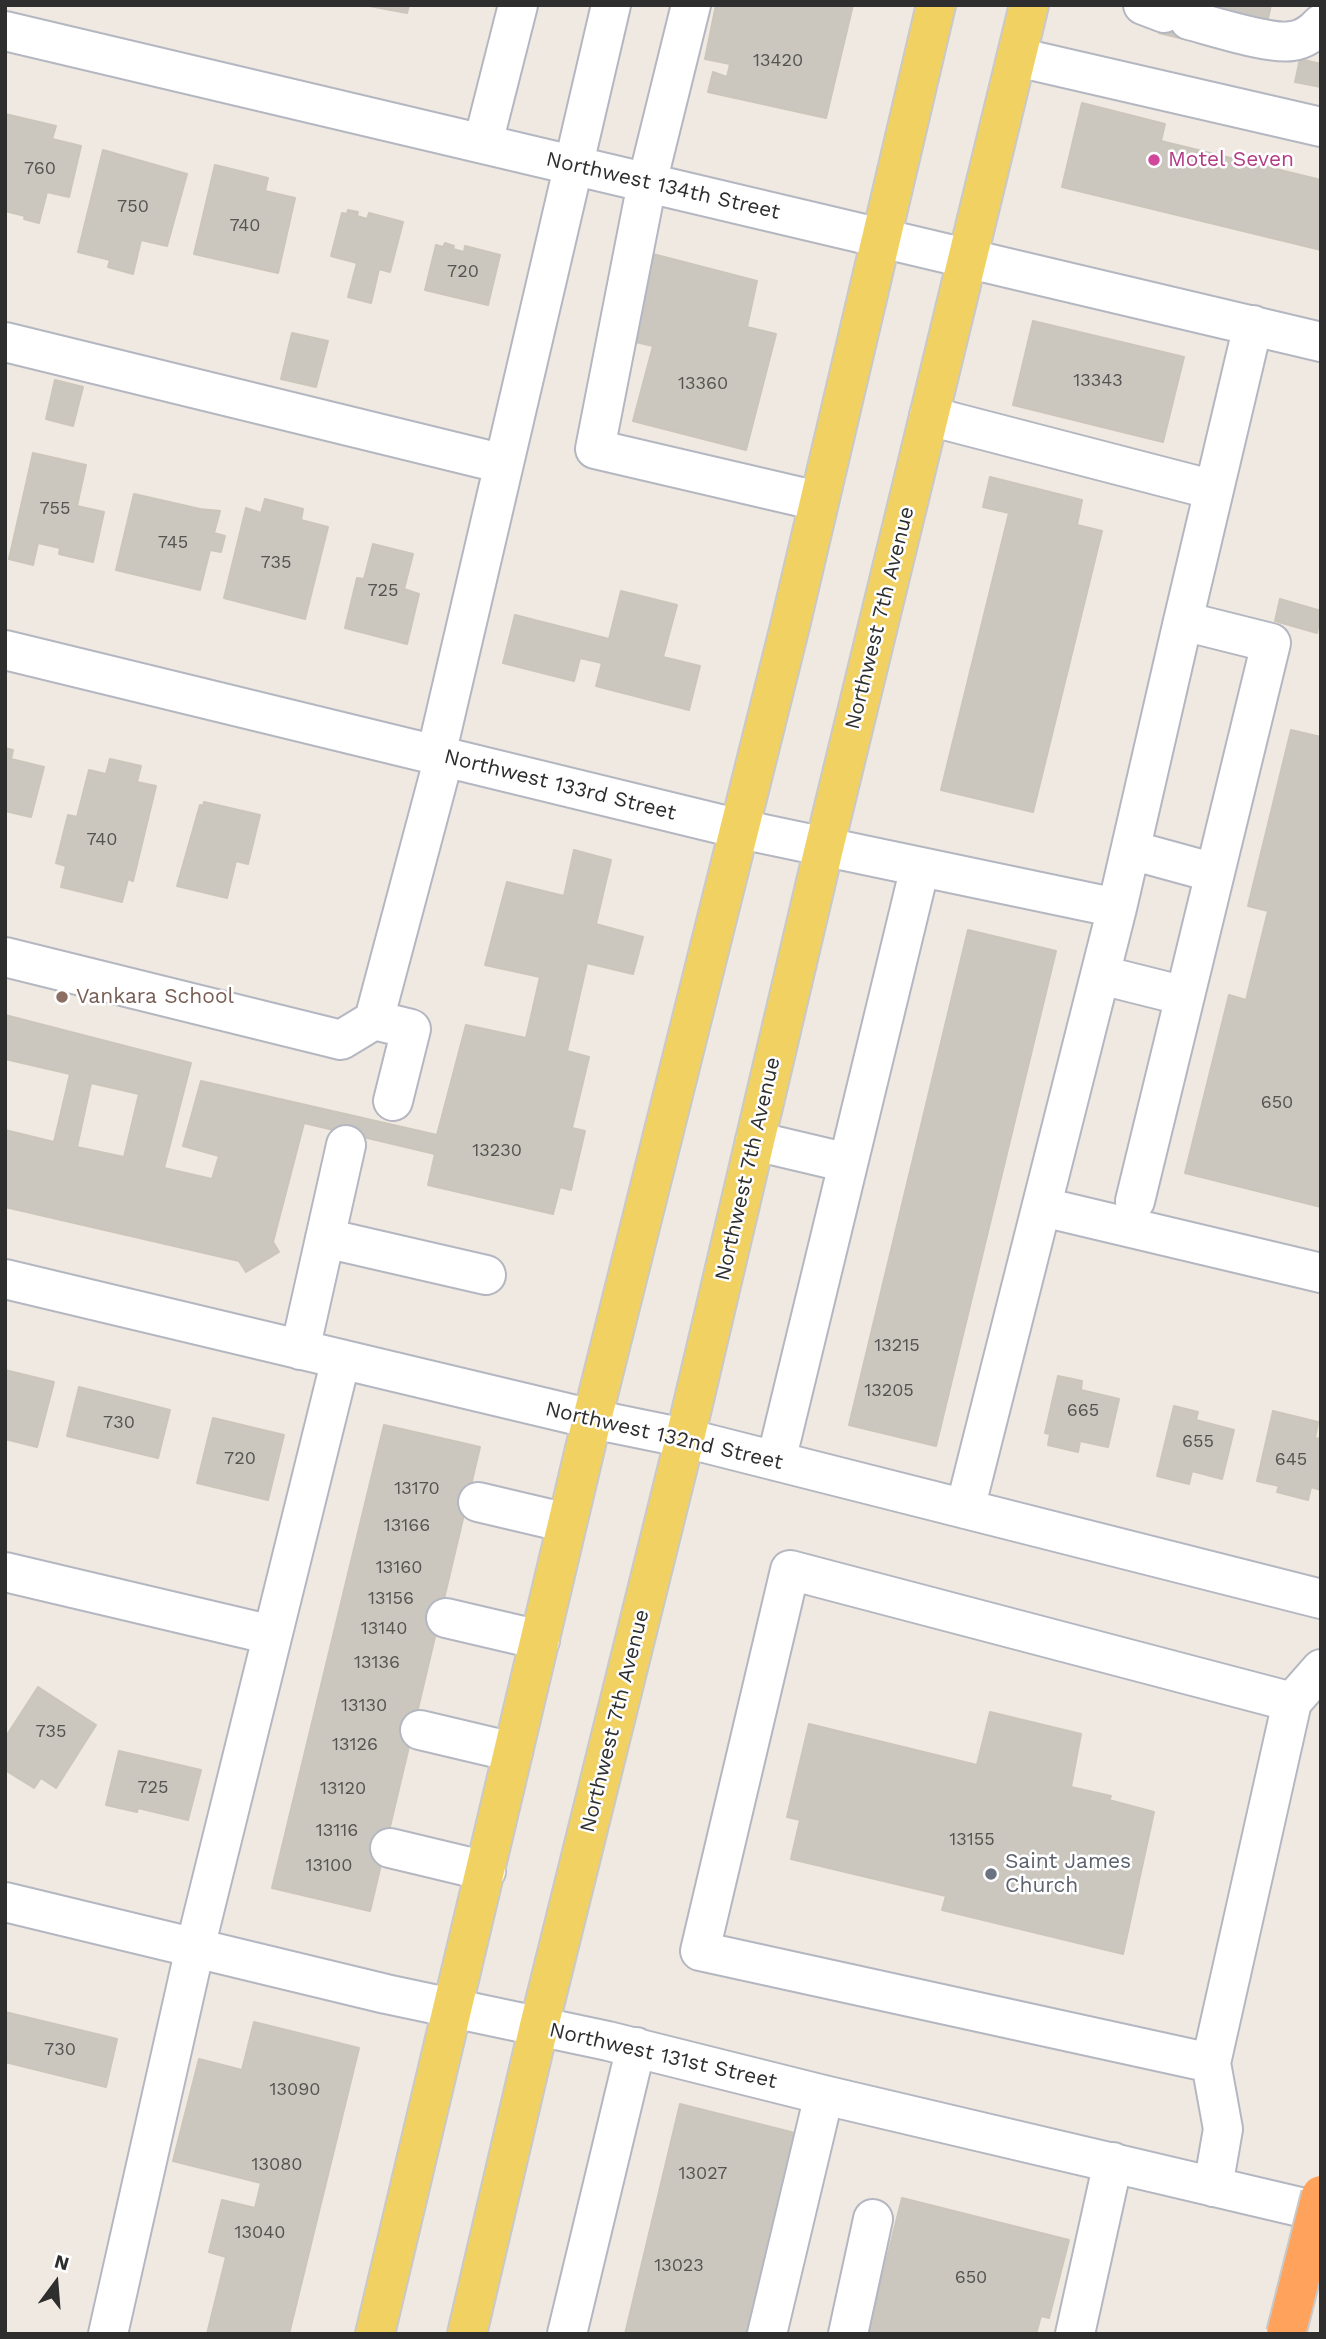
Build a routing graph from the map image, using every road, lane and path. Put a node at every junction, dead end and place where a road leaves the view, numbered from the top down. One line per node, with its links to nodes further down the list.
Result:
1 (518, 5): 11 (street)
2 (611, 5): 12 (street)
3 (691, 5): 13 (street)
4 (936, 5): 14 (main road)
5 (1029, 5): 9 (main road, Northwest 7th Avenue)
6 (1165, 13): 7 (street)
7 (1321, 24)
8 (5, 31): 11 (street, Northwest 134th Street)
9 (1017, 57): 10 (street); 15 (main road, Northwest 7th Avenue)
10 (1321, 127)
11 (482, 143): 12 (street, Northwest 134th Street)
12 (574, 165): 13 (street, Northwest 134th Street); 20 (street)
13 (647, 183): 14 (street, Northwest 134th Street); 22 (street)
14 (880, 238): 15 (street, Northwest 134th Street); 22 (main road)
15 (968, 257): 16 (street, Northwest 134th Street); 19 (main road, Northwest 7th Avenue)
16 (1253, 325): 18 (street, Northwest 134th Street); 21 (street)
17 (5, 342): 20 (street)
18 (1321, 342)
19 (929, 416): 21 (street); 27 (main road, Northwest 7th Avenue)
20 (504, 464): 25 (street)
21 (1214, 490): 23 (street)
22 (818, 501): 26 (main road)
23 (1183, 621): 28 (street); 30 (street)
24 (5, 650): 25 (street, Northwest 133rd Street)
25 (440, 756): 26 (street, Northwest 133rd Street); 35 (street)
26 (740, 829): 27 (street, Northwest 133rd Street); 48 (main road)
27 (824, 848): 29 (street, Northwest 133rd Street); 37 (main road, Northwest 7th Avenue)
28 (1131, 850): 30 (street); 31 (street)
29 (920, 867): 31 (street, Northwest 133rd Street); 39 (street)
30 (1215, 873): 34 (street)
31 (1117, 908): 33 (street)
32 (5, 957): 35 (street)
33 (1101, 975): 34 (street); 41 (street)
34 (1185, 996): 40 (street)
35 (374, 1020): 36 (street)
36 (393, 1101)
37 (755, 1141): 39 (street); 49 (main road, Northwest 7th Avenue)
38 (346, 1145): 42 (street)
39 (848, 1163): 50 (street)
40 (1135, 1201)
41 (1043, 1207): 44 (street); 52 (street)
42 (325, 1238): 43 (street); 46 (street)
43 (486, 1272)
44 (1321, 1273)
45 (5, 1279): 46 (street, Northwest 132nd Street)
46 (300, 1350): 47 (street, Northwest 132nd Street)
47 (341, 1359): 48 (street, Northwest 132nd Street); 57 (street)
48 (592, 1419): 49 (street, Northwest 132nd Street); 53 (main road)
49 (685, 1438): 50 (street, Northwest 132nd Street); 68 (main road, Northwest 7th Avenue)
50 (776, 1461): 52 (street, Northwest 132nd Street)
51 (478, 1502): 53 (street)
52 (965, 1509): 55 (street, Northwest 132nd Street)
53 (567, 1523): 58 (main road)
54 (5, 1572): 57 (street)
55 (1321, 1600)
56 (446, 1618): 58 (street)
57 (271, 1636): 66 (street)
58 (540, 1640): 62 (main road)
59 (1321, 1669): 60 (street)
60 (1292, 1702): 70 (street); 70 (street)
61 (420, 1730): 62 (street)
62 (513, 1752): 64 (main road)
63 (390, 1848): 64 (street)
64 (486, 1871): 67 (main road)
65 (5, 1902): 66 (street, Northwest 131st Street)
66 (195, 1948): 67 (street, Northwest 131st Street); 77 (street)
67 (453, 2008): 68 (street, Northwest 131st Street); 78 (main road)
68 (538, 2026): 69 (street, Northwest 131st Street); 79 (main road, Northwest 7th Avenue)
69 (636, 2047): 71 (street, Northwest 131st Street); 80 (street)
70 (1211, 2063): 73 (street)
71 (824, 2095): 72 (street, Northwest 131st Street); 81 (street)
72 (1113, 2162): 73 (street, Northwest 131st Street); 83 (street)
73 (1213, 2187): 75 (street, Northwest 131st Street)
74 (1321, 2196): 84 (highway, bridge)
75 (1321, 2212)
76 (873, 2219): 82 (street)
77 (108, 2334)
78 (375, 2334)
79 (467, 2334)
80 (567, 2334)
81 (767, 2334)
82 (848, 2334)
83 (1075, 2334)
84 (1286, 2334)

